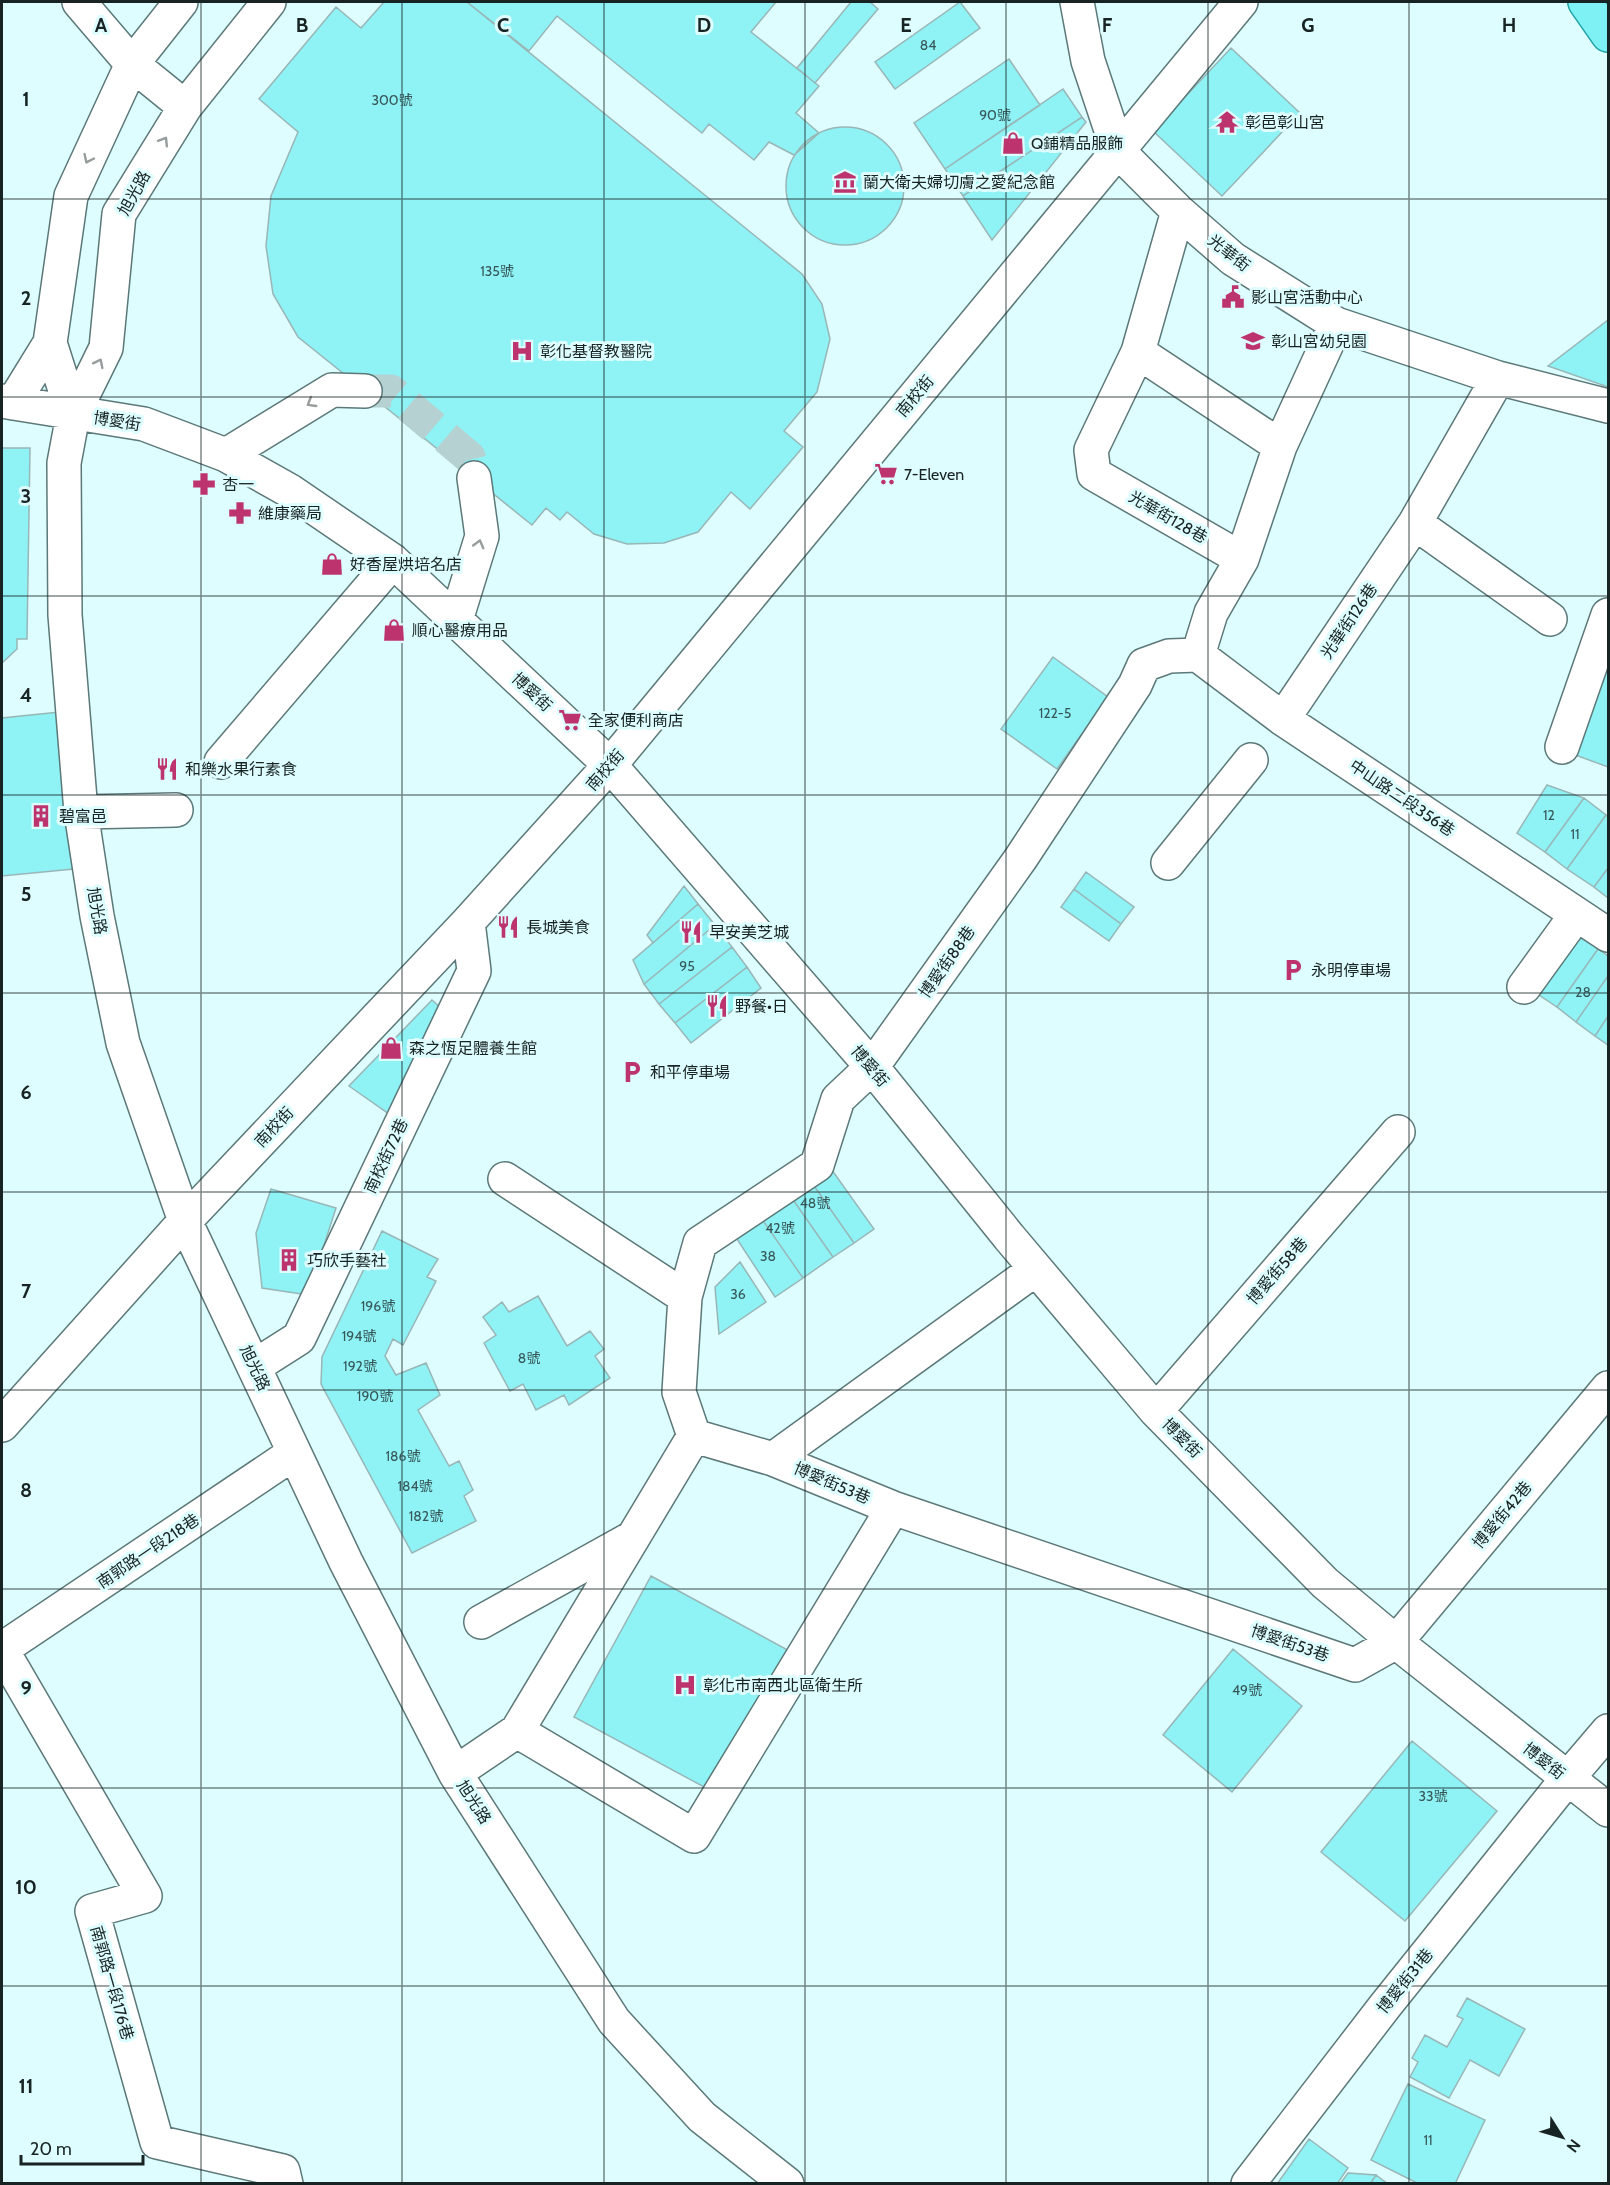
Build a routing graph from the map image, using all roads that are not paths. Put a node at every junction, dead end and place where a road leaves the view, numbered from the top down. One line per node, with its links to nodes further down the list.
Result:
1 (79, 2): 8 (street)
2 (181, 2): 8 (street, 旭光路)
3 (269, 2): 9 (street, 旭光路)
4 (1077, 2): 10 (street, 光華街)
5 (1241, 2): 10 (street, 南校街)
6 (1585, 2): 7 (main road)
7 (1608, 35)
8 (132, 64): 9 (street); 13 (street, 旭光路, one-way to 13)
9 (185, 107): 19 (street, 旭光路, one-way to 9)
10 (1118, 150): 11 (street, 光華街); 34 (street, 南校街)
11 (1178, 212): 12 (street, 光華街); 14 (street)
12 (1336, 324): 15 (street, 光華街); 20 (street)
13 (50, 343): 17 (street); 19 (street, 旭光路)
14 (1138, 352): 20 (street); 24 (street, 光華街128巷)
15 (1498, 378): 18 (street, 光華街); 23 (street, 光華街126巷)
16 (365, 391): 21 (street, one-way to 21)
17 (7, 402): 19 (street, 博愛街)
18 (1608, 406)
19 (73, 415): 21 (street, 博愛街); 36 (street, 旭光路)
20 (1280, 446): 24 (street)
21 (226, 454): 25 (street, 博愛街)
22 (474, 478): 28 (street, one-way to 22)
23 (1415, 523): 27 (street); 30 (street, 光華街126巷)
24 (1242, 559): 29 (street)
25 (393, 561): 28 (street, 博愛街); 33 (street)
26 (1608, 615): 31 (street)
27 (1550, 619)
28 (456, 620): 34 (street, 博愛街)
29 (1198, 655): 30 (street, 中山路二段356巷); 42 (street, 博愛街88巷)
30 (1283, 718): 38 (street, 中山路二段356巷)
31 (1562, 747)
32 (1251, 760): 37 (street)
33 (221, 762)
34 (610, 765): 39 (street, 南校街); 42 (street, 博愛街)
35 (176, 810): 36 (street)
36 (81, 812): 45 (street, 旭光路)
37 (1168, 863)
38 (1576, 915): 40 (street, 中山路二段356巷); 41 (street)
39 (468, 922): 45 (street, 南校街); 48 (street, 南校街72巷)
40 (1608, 935)
41 (1524, 987)
42 (872, 1067): 46 (street, 博愛街); 47 (street)
43 (1398, 1132): 50 (street, 博愛街58巷)
44 (505, 1179): 47 (street)
45 (185, 1221): 48 (street, 旭光路); 51 (street, 南校街)
46 (1036, 1269): 50 (street, 博愛街); 54 (street)
47 (685, 1297): 52 (street)
48 (255, 1366): 53 (street, 旭光路)
49 (1608, 1388): 58 (street, 博愛街42巷)
50 (1156, 1411): 58 (street, 博愛街)
51 (2, 1425)
52 (694, 1436): 54 (street, 博愛街53巷); 56 (street)
53 (294, 1453): 59 (street, 南郭路一段218巷); 62 (street, 旭光路)
54 (773, 1459): 55 (street, 博愛街53巷)
55 (892, 1508): 58 (street, 博愛街53巷); 60 (street)
56 (632, 1537): 57 (street); 60 (street)
57 (481, 1622)
58 (1396, 1642): 63 (street, 博愛街)
59 (2, 1650): 66 (street, 南郭路一段176巷)
60 (517, 1731): 62 (street)
61 (1608, 1731): 63 (street, 博愛街31巷)
62 (455, 1773): 67 (street, 旭光路)
63 (1567, 1779): 64 (street, 博愛街); 65 (street, 博愛街31巷)
64 (1608, 1810)
65 (1255, 2181)
66 (286, 2184)
67 (787, 2184)

